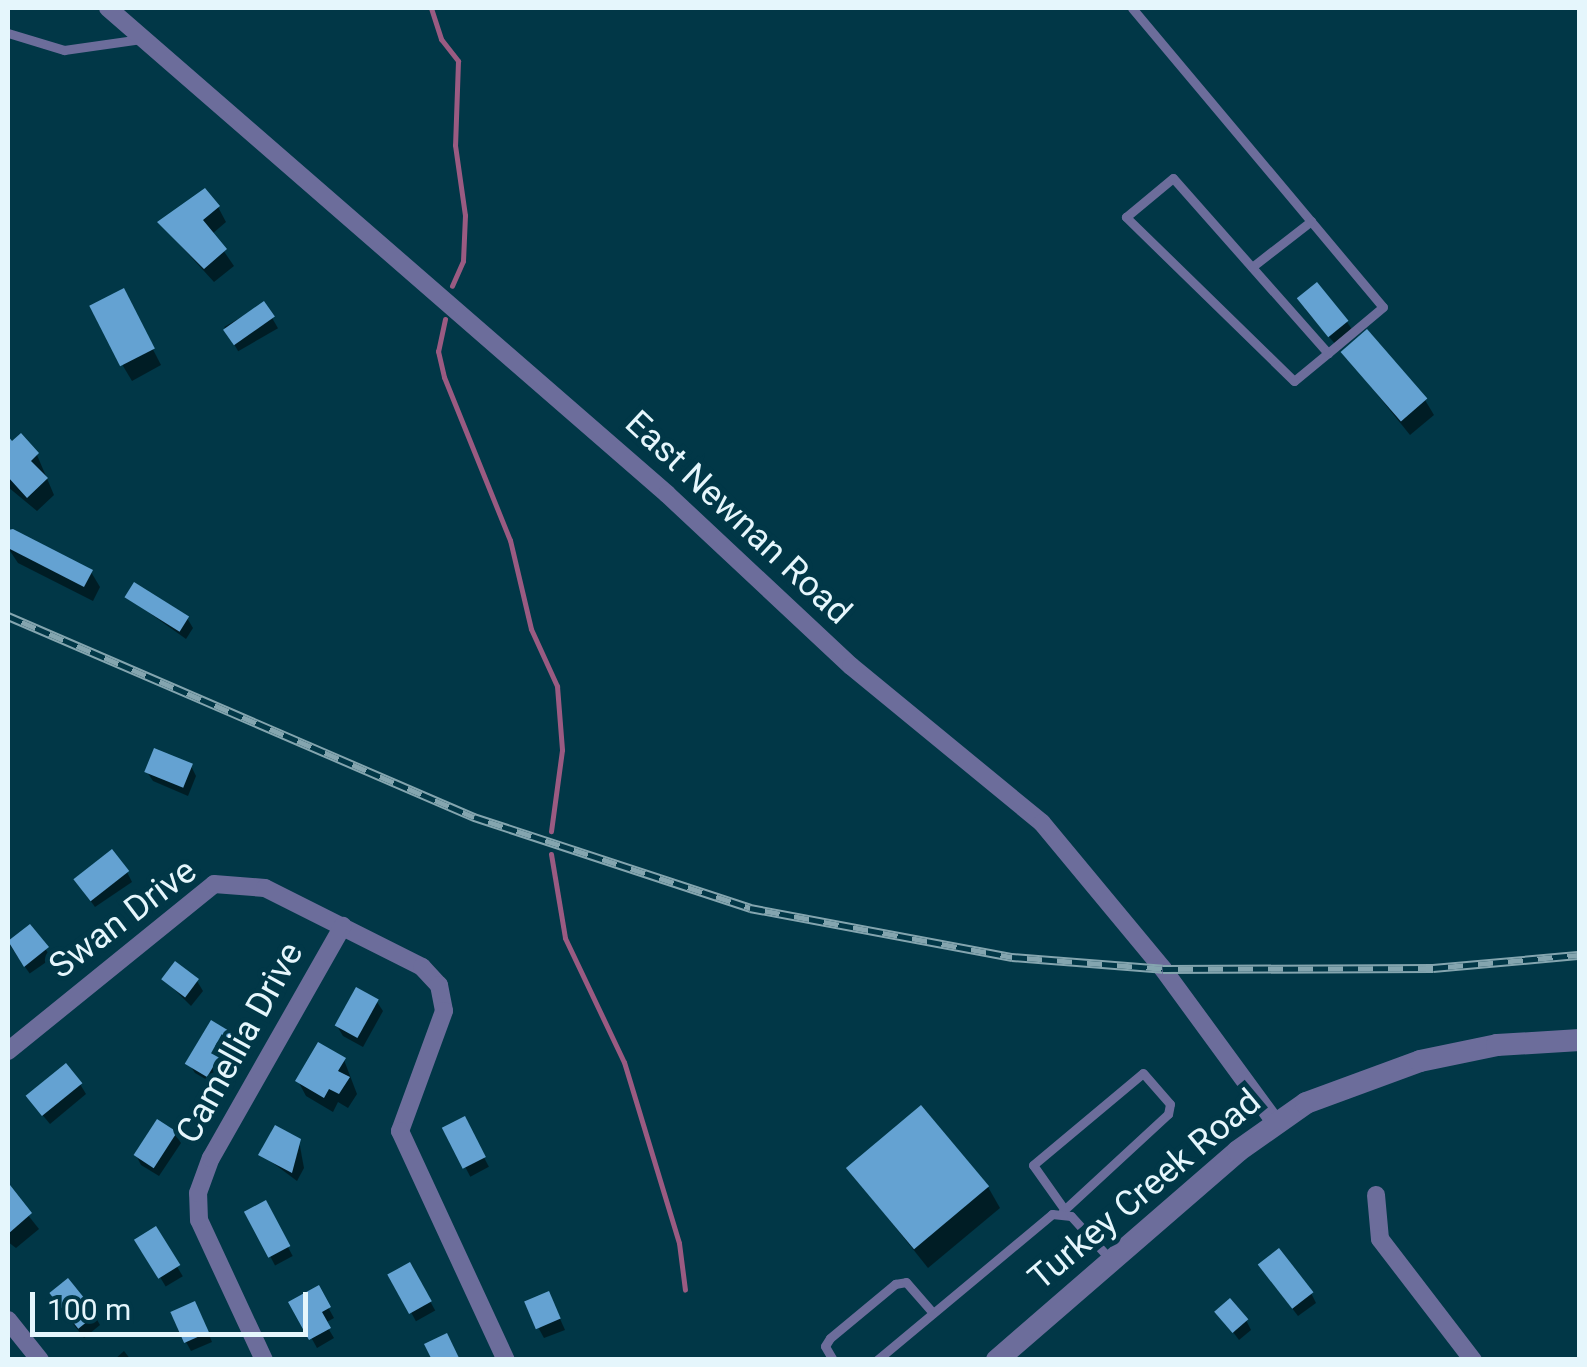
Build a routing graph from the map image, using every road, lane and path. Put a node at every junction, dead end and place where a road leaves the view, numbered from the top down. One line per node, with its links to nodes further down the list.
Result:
1 (108, 8): 4 (street, East Newnan Road)
2 (1132, 8): 5 (lane)
3 (8, 34): 4 (lane)
4 (145, 39): 11 (street, East Newnan Road)
5 (1311, 221): 6 (lane); 7 (lane)
6 (1252, 268): 7 (lane); 7 (lane)
7 (1328, 353)
8 (344, 926): 10 (street, Swan Drive); 18 (street, Camellia Drive); 19 (street, Swan Drive)
9 (1580, 1040): 11 (street, Turkey Creek Road)
10 (8, 1050)
11 (1275, 1122): 14 (street, Turkey Creek Road)
12 (1376, 1195): 23 (street)
13 (1062, 1208): 13 (lane); 14 (lane); 15 (lane)
14 (1112, 1260): 22 (street, Turkey Creek Road)
15 (934, 1313): 20 (lane); 21 (lane)
16 (8, 1320): 17 (street)
17 (40, 1360)
18 (264, 1360)
19 (506, 1360)
20 (833, 1360)
21 (878, 1360)
22 (997, 1360)
23 (1473, 1360)

